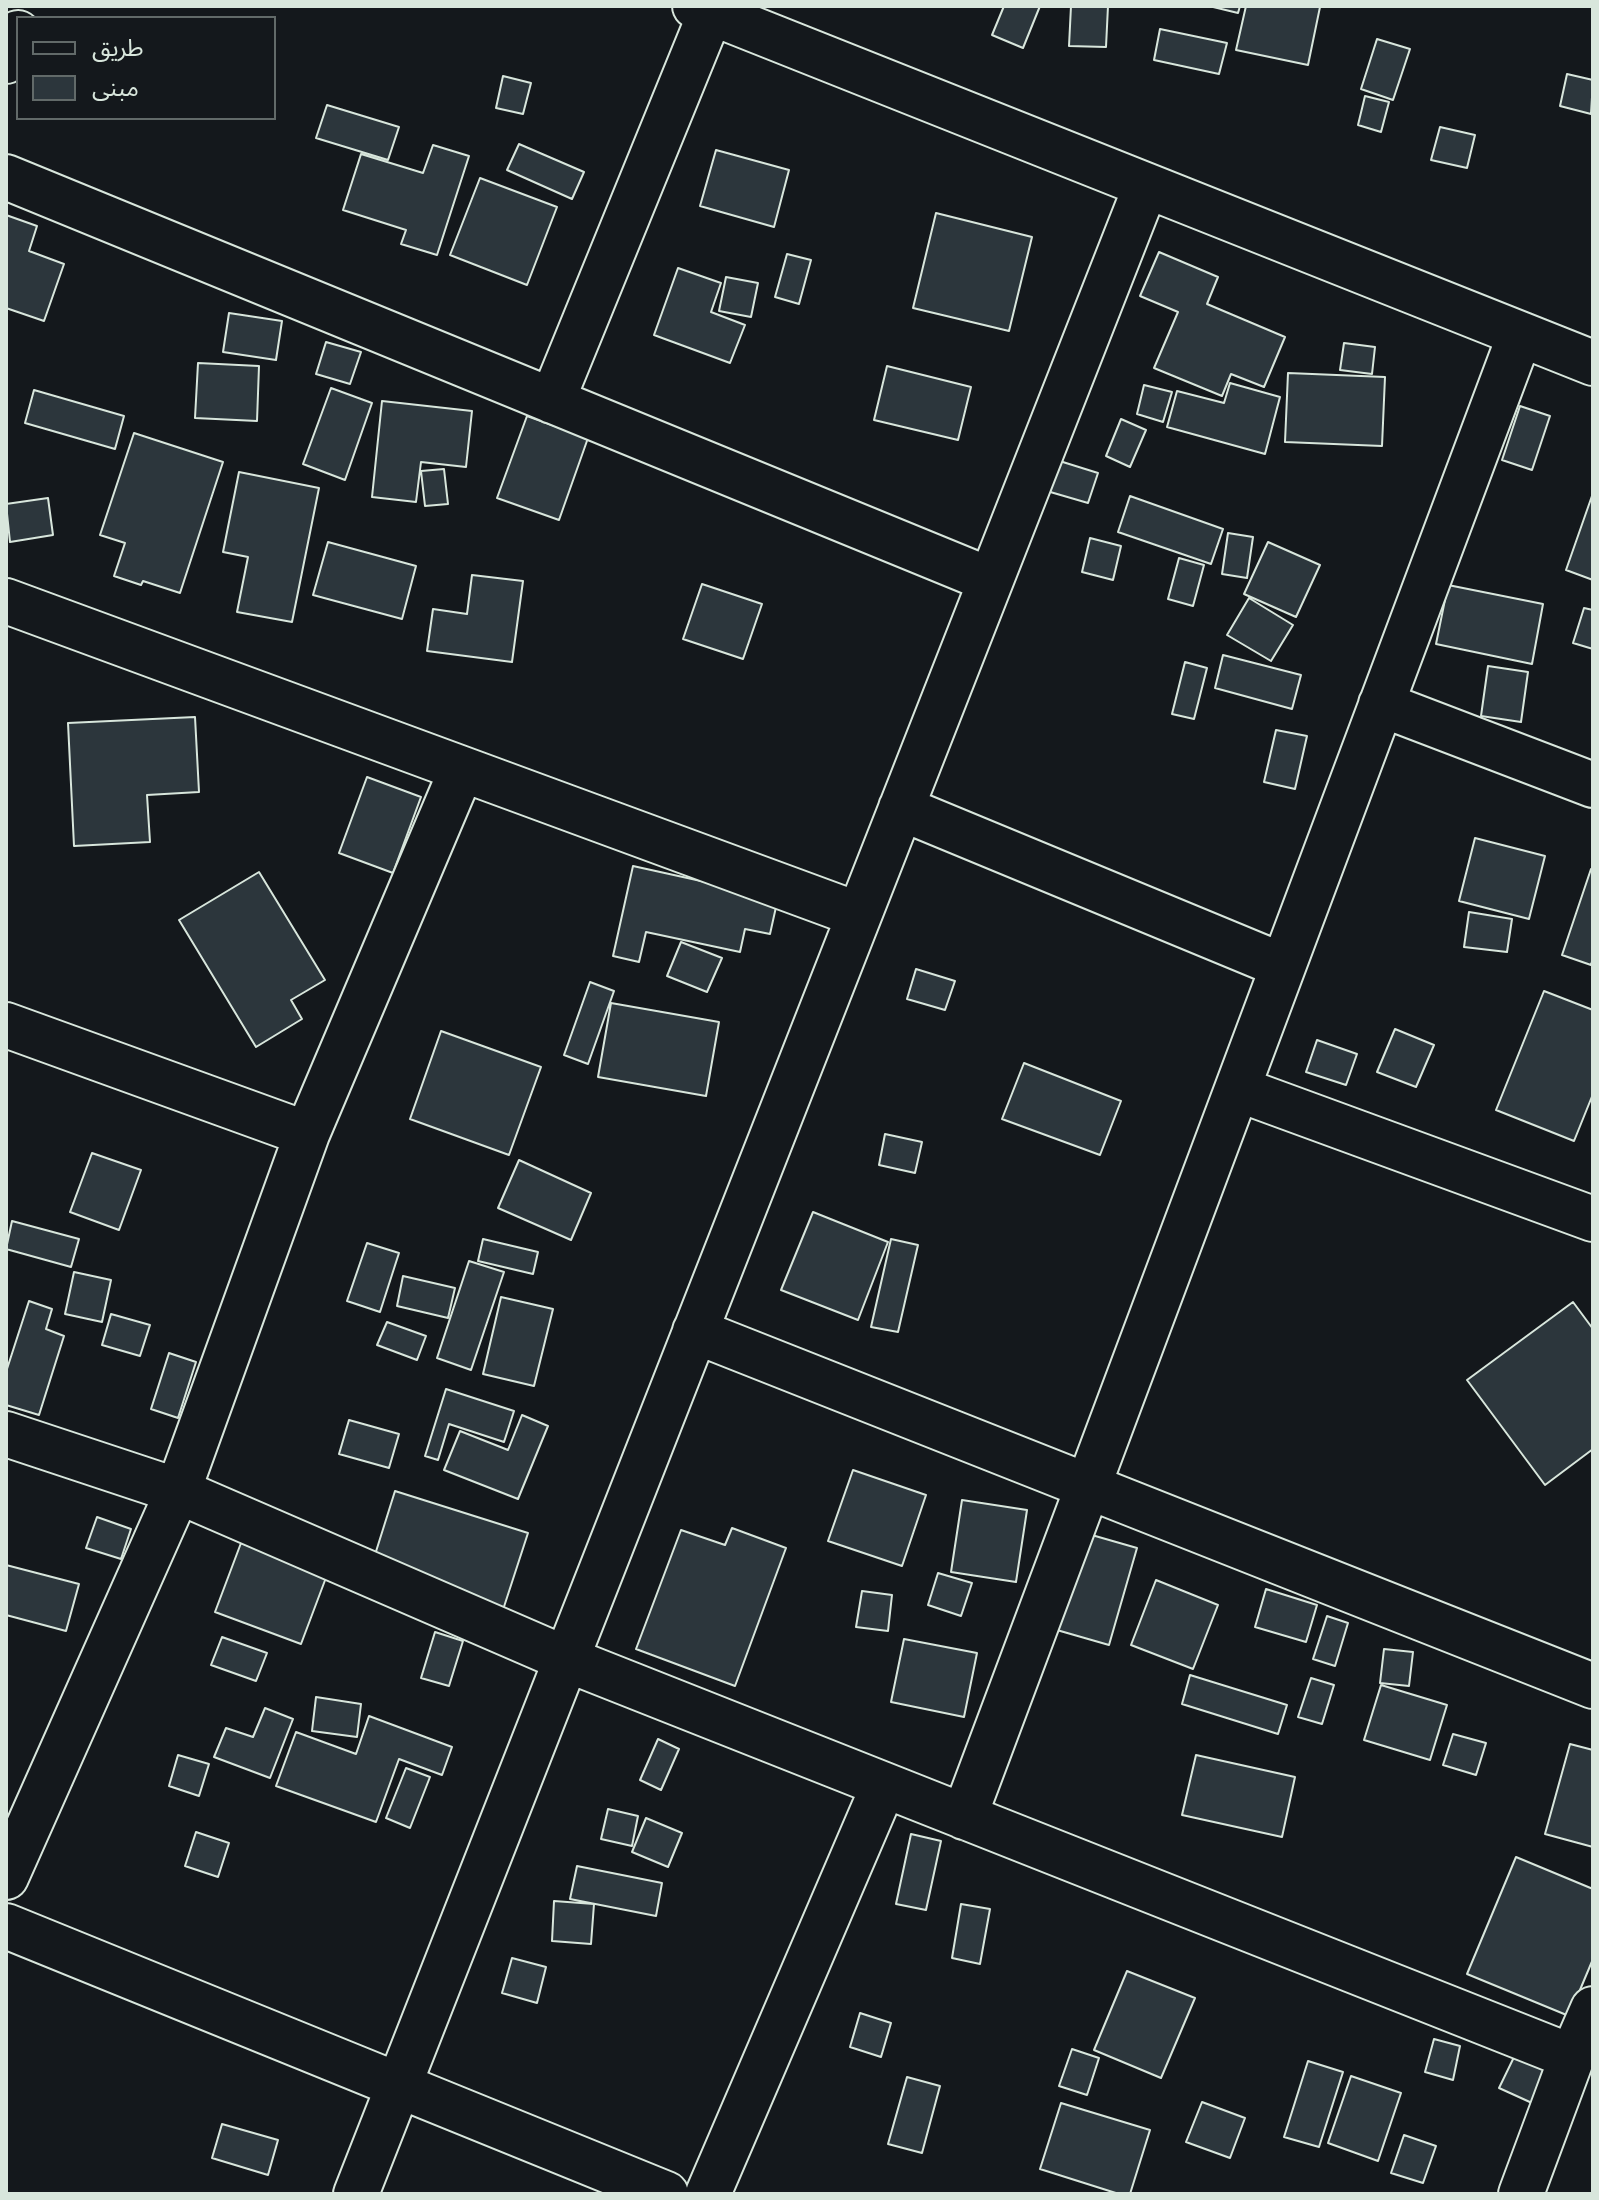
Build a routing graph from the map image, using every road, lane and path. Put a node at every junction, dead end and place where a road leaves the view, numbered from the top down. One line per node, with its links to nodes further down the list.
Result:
1 (703, 9): 5 (street); 8 (street)
2 (16, 38): 3 (street)
3 (6, 61)
4 (6, 177): 8 (street)
5 (1146, 186): 6 (street); 9 (street)
6 (1520, 335): 7 (street); 11 (street)
7 (1593, 363)
8 (552, 401): 9 (street)
9 (990, 580): 14 (street)
10 (6, 601): 12 (street)
11 (1381, 704): 13 (street); 16 (street)
12 (462, 769): 15 (street); 19 (street)
13 (1593, 785)
14 (901, 808): 15 (street); 16 (street)
15 (859, 915): 21 (street)
16 (1283, 966): 18 (street)
17 (6, 1025): 19 (street)
18 (1238, 1089): 20 (street); 23 (street)
19 (307, 1134): 24 (street)
20 (1593, 1219)
21 (695, 1331): 23 (street); 25 (street)
22 (6, 1434): 24 (street)
23 (1088, 1486): 26 (street); 28 (street)
24 (178, 1491): 25 (street); 29 (street)
25 (566, 1659): 27 (street); 33 (street)
26 (1593, 1686)
27 (884, 1785): 28 (street); 36 (street)
28 (964, 1817): 32 (street)
29 (6, 1877)
30 (6, 1926): 33 (street)
31 (1593, 2009): 32 (street)
32 (1572, 2057): 37 (street)
33 (399, 2085): 34 (street); 35 (street)
34 (356, 2194)
35 (666, 2194)
36 (708, 2194)
37 (1521, 2194)

